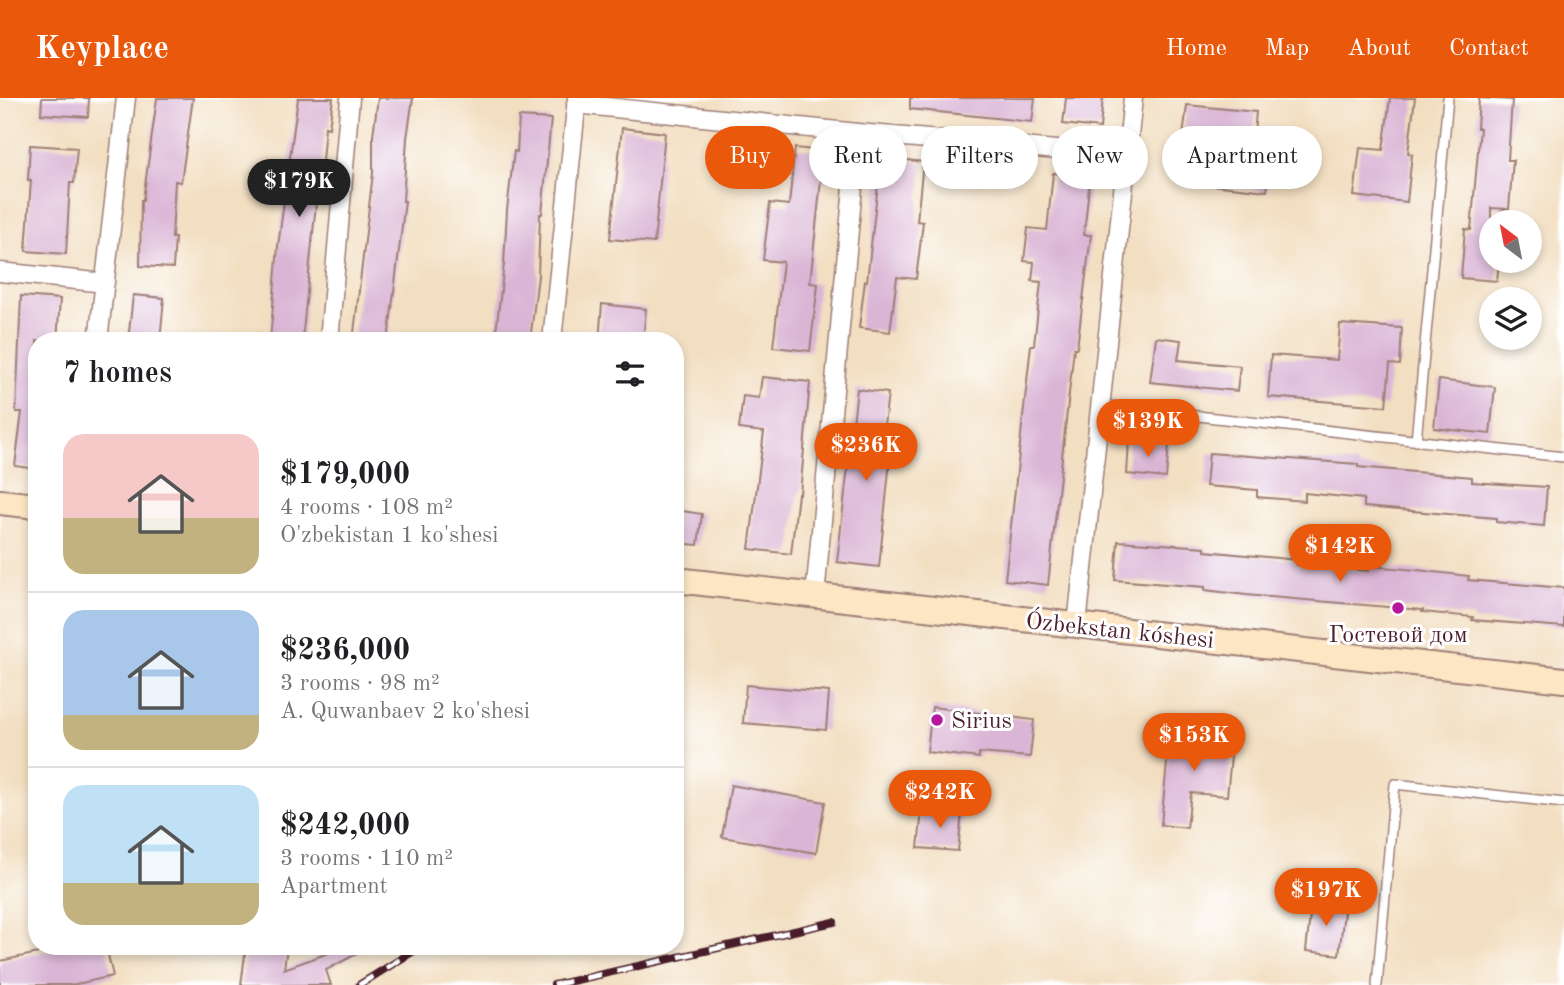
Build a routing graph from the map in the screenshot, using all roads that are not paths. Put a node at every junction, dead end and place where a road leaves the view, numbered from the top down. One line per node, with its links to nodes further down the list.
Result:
1 (126, 98): 13 (street)
2 (351, 98): 15 (street)
3 (1133, 98): 6 (street)
4 (1448, 98): 18 (lane)
5 (576, 101): 7 (street); 16 (street)
6 (1130, 126)
7 (809, 127)
8 (907, 137): 9 (street)
9 (1052, 150)
10 (853, 189): 23 (street)
11 (1123, 189): 17 (street)
12 (0, 272): 13 (street)
13 (105, 283): 14 (street)
14 (99, 332)
15 (330, 332)
16 (553, 332)
17 (1100, 405): 18 (lane); 24 (street)
18 (1416, 441): 19 (lane)
19 (1564, 457)
20 (0, 502): 21 (street)
21 (28, 505)
22 (684, 581): 23 (street, Ózbekstan kóshesi)
23 (816, 596): 24 (street, Ózbekstan kóshesi)
24 (1077, 625): 25 (street, Ózbekstan kóshesi)
25 (1564, 680)
26 (1564, 803): 27 (lane)
27 (1377, 985)

